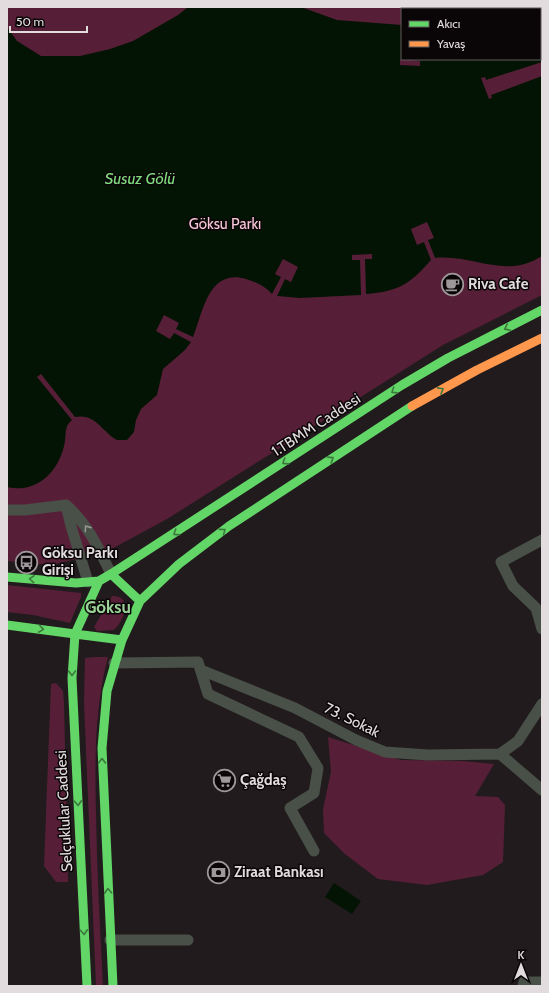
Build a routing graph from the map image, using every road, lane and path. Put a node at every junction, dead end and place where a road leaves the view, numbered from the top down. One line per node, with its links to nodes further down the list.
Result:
1 (542, 310): 6 (main road, 1.TBMM Caddesi, one-way to 6)
2 (542, 338): 9 (main road, one-way to 2)
3 (66, 505): 4 (street); 6 (street, one-way to 3); 8 (street)
4 (7, 510)
5 (542, 540): 11 (street)
6 (111, 574): 8 (main road, 1.TBMM Caddesi); 9 (main road)
7 (7, 577): 8 (main road, one-way to 7)
8 (93, 581): 12 (main road)
9 (140, 601): 13 (main road)
10 (7, 625): 12 (main road, one-way to 12)
11 (542, 629)
12 (75, 634): 13 (main road); 23 (main road, Selçuklular Caddesi, one-way to 23)
13 (122, 640): 14 (main road)
14 (114, 663): 15 (street, 73. Sokak); 20 (main road, one-way to 14)
15 (200, 670): 17 (street, 73. Sokak); 19 (street)
16 (542, 704): 17 (street)
17 (500, 754): 18 (street)
18 (542, 790)
19 (314, 851)
20 (110, 940): 21 (street); 24 (main road)
21 (188, 940)
22 (542, 982): 25 (street)
23 (87, 986)
24 (113, 986)
25 (523, 986)

